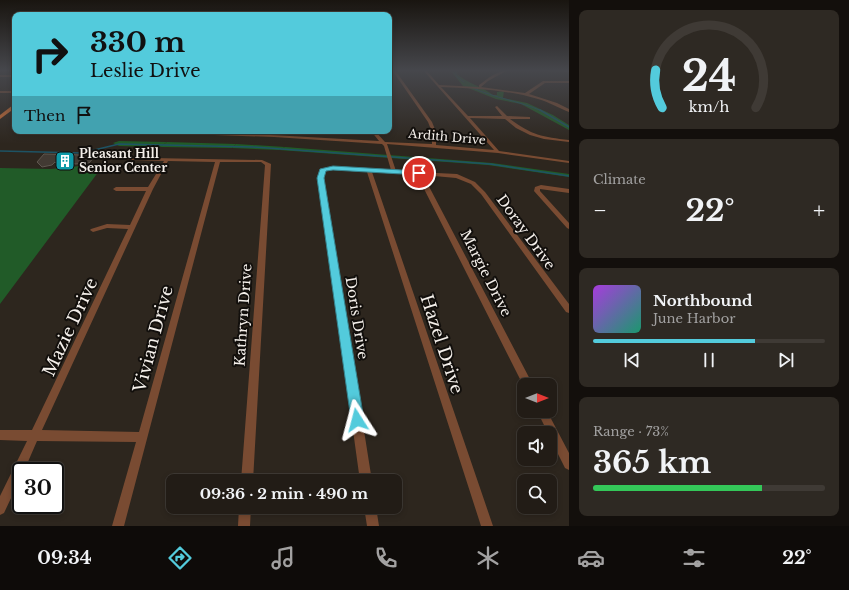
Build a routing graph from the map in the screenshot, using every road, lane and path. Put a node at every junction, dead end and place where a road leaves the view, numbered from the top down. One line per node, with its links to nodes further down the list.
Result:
1 (410, 95): 17 (street)
2 (446, 95): 8 (street)
3 (526, 95): 6 (street)
4 (497, 107): 9 (street)
5 (12, 108): 7 (main road)
6 (569, 111)
7 (1, 115)
8 (468, 117): 9 (street); 18 (street)
9 (506, 118): 10 (street); 15 (street)
10 (529, 118)
11 (210, 134): 14 (street, Ardith Drive)
12 (316, 134): 14 (street)
13 (376, 134): 16 (street)
14 (316, 138): 16 (street, Ardith Drive)
15 (569, 141)
16 (384, 143): 17 (street, Ardith Drive); 24 (street)
17 (434, 146): 18 (street, Ardith Drive)
18 (498, 152): 22 (street, Ardith Drive)
19 (101, 158): 20 (street)
20 (167, 159): 21 (street); 27 (street, Mazie Drive)
21 (218, 160): 37 (street, Vivian Drive); 39 (street, Kathryn Drive)
22 (569, 162)
23 (368, 171): 24 (street); 40 (street, Doris Drive); 47 (street, Hazel Drive)
24 (394, 171): 25 (street)
25 (419, 173): 32 (street, Doray Drive); 33 (street, Margie Drive)
26 (116, 188): 27 (street)
27 (150, 189): 29 (street, Mazie Drive)
28 (569, 191): 30 (street)
29 (133, 227): 31 (street); 36 (street, Mazie Drive)
30 (569, 227)
31 (93, 230)
32 (569, 310)
33 (524, 378)
34 (546, 418): 38 (street)
35 (0, 436): 36 (street)
36 (35, 436): 37 (street); 41 (street, Mazie Drive)
37 (142, 437): 44 (street, Vivian Drive)
38 (569, 464)
39 (247, 474)
40 (365, 474)
41 (0, 509)
42 (245, 514): 45 (street)
43 (371, 514): 46 (street)
44 (118, 526)
45 (244, 526)
46 (373, 526)
47 (487, 526)

